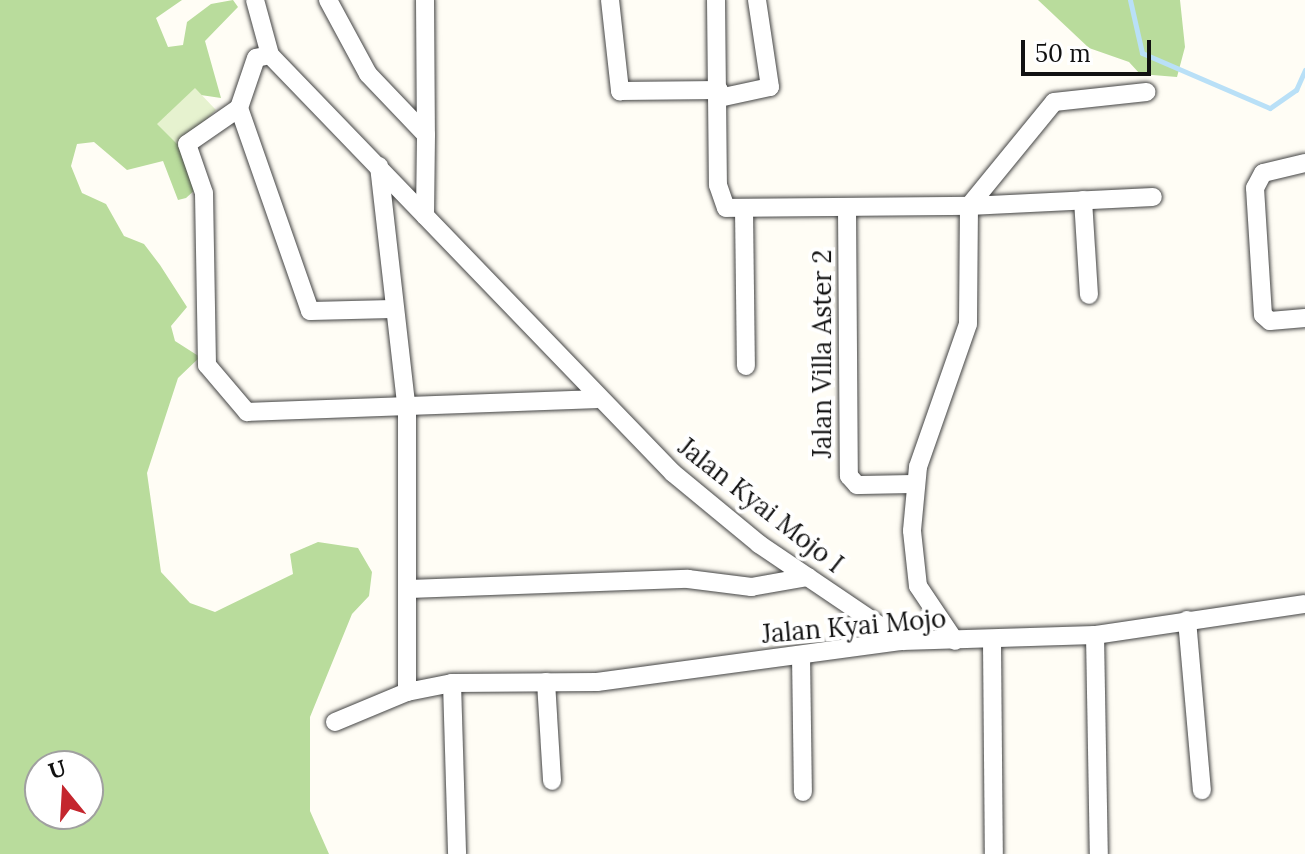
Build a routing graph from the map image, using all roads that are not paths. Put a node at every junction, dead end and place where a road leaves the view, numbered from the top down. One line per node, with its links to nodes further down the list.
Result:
1 (255, 0): 7 (street, Jalan Kyai Mojo I)
2 (328, 0): 11 (street)
3 (425, 0): 11 (street)
4 (610, 0): 9 (street)
5 (716, 0): 9 (street)
6 (757, 0): 9 (street)
7 (270, 55): 10 (street); 13 (street, Jalan Kyai Mojo I)
8 (1146, 92): 16 (street)
9 (719, 94): 18 (street)
10 (239, 108): 21 (street); 25 (street)
11 (426, 135): 19 (street)
12 (1305, 163): 22 (street)
13 (379, 166): 19 (street, Jalan Kyai Mojo I); 21 (street)
14 (1153, 197): 15 (street)
15 (1083, 200): 16 (street); 20 (street)
16 (969, 206): 17 (street); 26 (street)
17 (847, 208): 18 (street); 26 (street, Jalan Villa Aster 2)
18 (744, 210): 23 (street)
19 (425, 216): 24 (street, Jalan Kyai Mojo I)
20 (1089, 295)
21 (393, 309): 25 (street)
22 (1305, 318)
23 (746, 366)
24 (597, 399): 25 (street); 27 (street, Jalan Kyai Mojo I)
25 (407, 410): 28 (street)
26 (916, 484): 33 (street)
27 (808, 577): 28 (street); 32 (street, Jalan Kyai Mojo I)
28 (409, 589): 38 (street)
29 (1305, 604): 30 (street, Jalan Kyai Mojo)
30 (1187, 620): 31 (street, Jalan Kyai Mojo); 41 (street)
31 (1095, 635): 34 (street, Jalan Kyai Mojo); 45 (street)
32 (902, 641): 33 (street, Jalan Kyai Mojo); 35 (street, Jalan Kyai Mojo)
33 (955, 641): 34 (street, Jalan Kyai Mojo)
34 (992, 643): 44 (street)
35 (801, 655): 36 (street, Jalan Kyai Mojo); 42 (street)
36 (546, 682): 37 (street, Jalan Kyai Mojo); 40 (street)
37 (452, 683): 38 (street, Jalan Kyai Mojo); 43 (street)
38 (407, 692): 39 (street, Jalan Kyai Mojo)
39 (335, 722)
40 (552, 781)
41 (1202, 790)
42 (803, 792)
43 (457, 854)
44 (994, 854)
45 (1099, 854)

